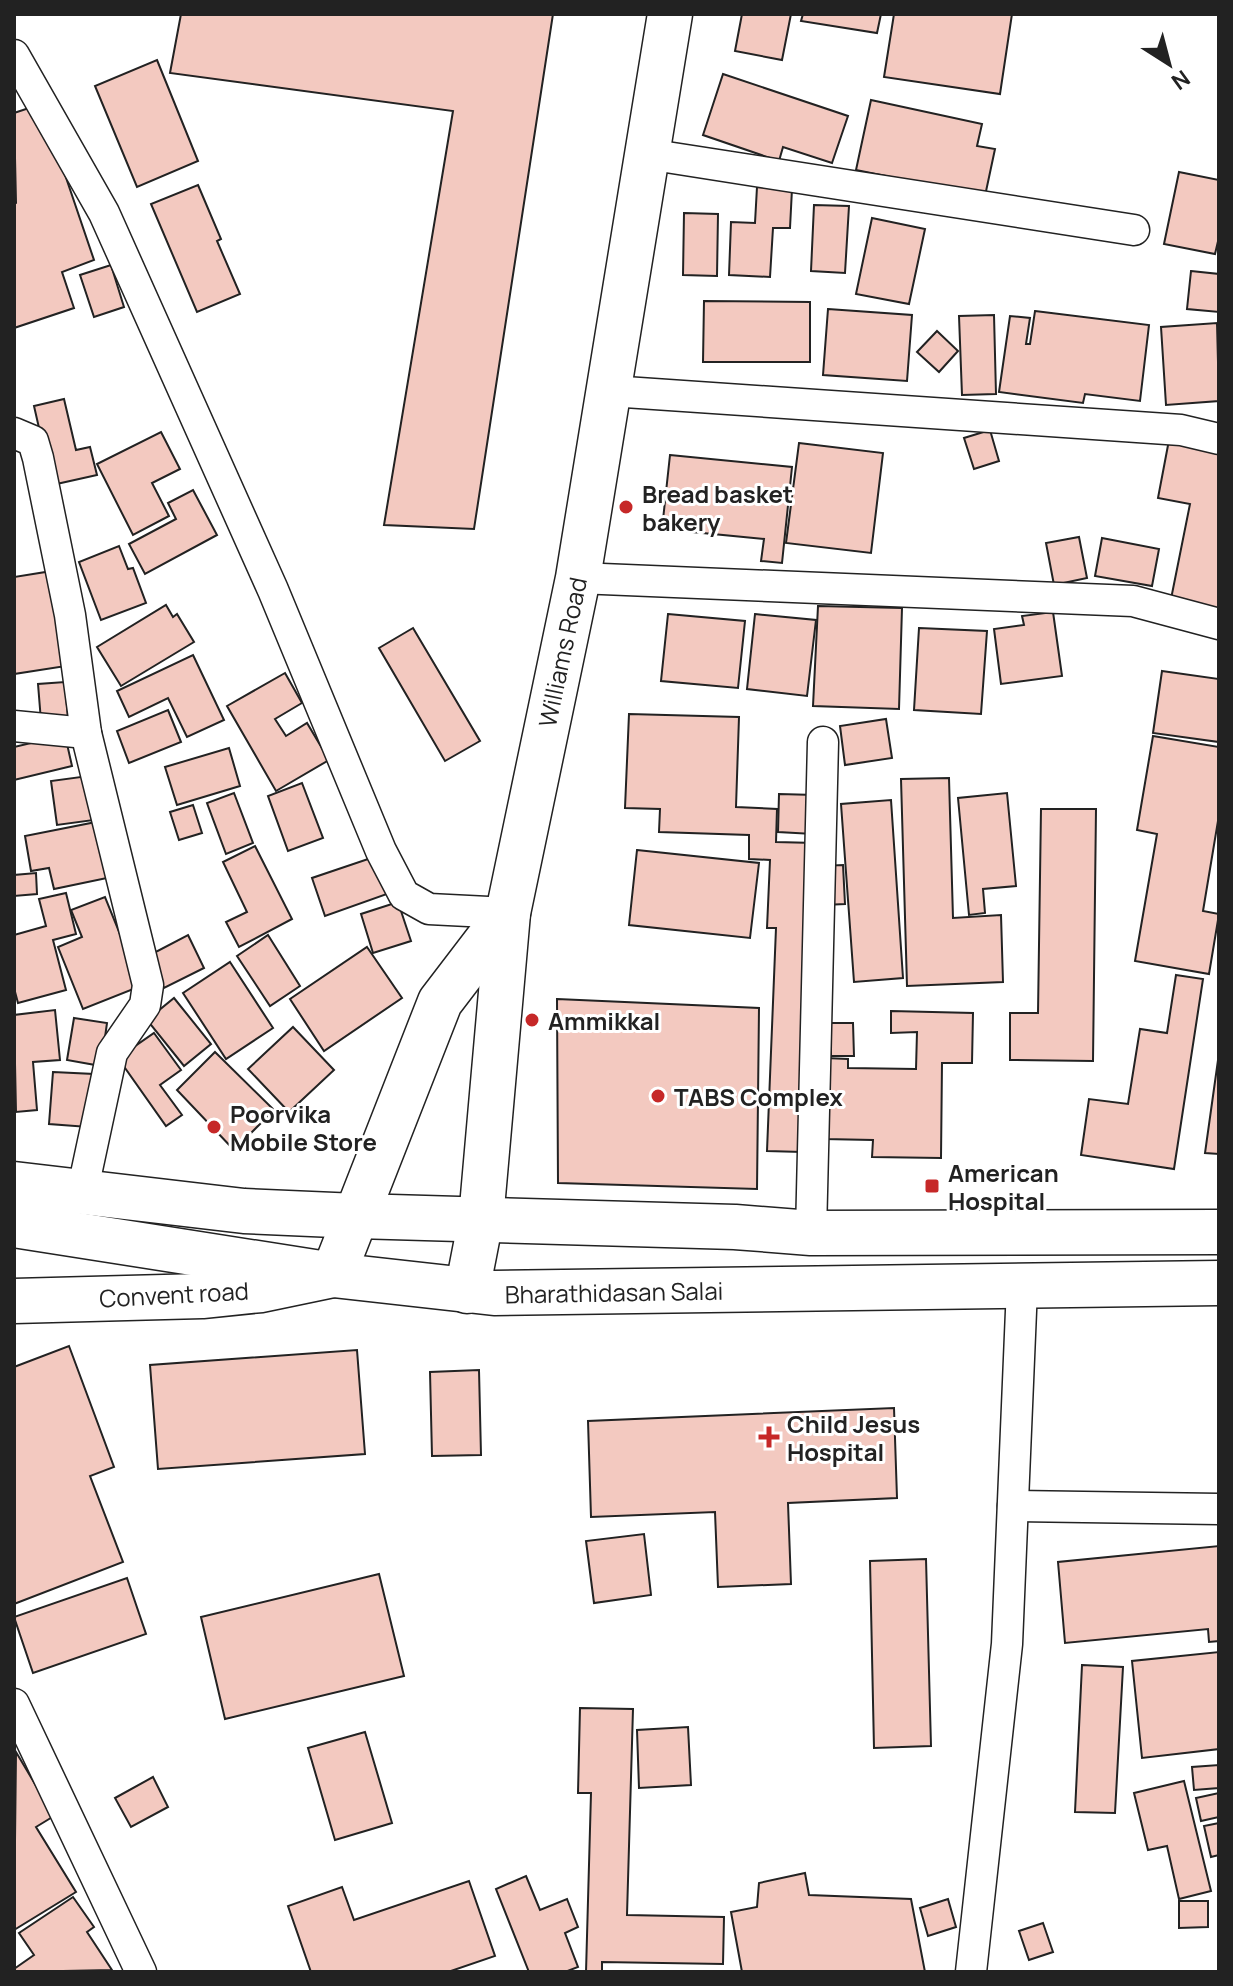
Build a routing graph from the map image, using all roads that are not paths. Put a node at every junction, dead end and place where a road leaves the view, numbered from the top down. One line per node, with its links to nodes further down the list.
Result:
1 (670, 14): 3 (main road, Williams Road)
2 (19, 73): 13 (street)
3 (647, 154): 4 (street); 5 (main road, Williams Road)
4 (1134, 230)
5 (610, 391): 7 (street); 8 (main road, Williams Road)
6 (14, 433): 11 (street)
7 (1219, 439)
8 (578, 578): 9 (street); 13 (main road, Williams Road)
9 (1219, 624)
10 (14, 726): 11 (street)
11 (86, 733): 15 (street)
12 (823, 742): 20 (street)
13 (508, 913): 16 (main road); 17 (main road, Williams Road)
14 (14, 1184): 15 (main road)
15 (82, 1193): 16 (main road)
16 (357, 1216): 17 (main road); 21 (main road)
17 (481, 1219): 20 (main road); 24 (main road, Williams Road)
18 (14, 1225): 21 (main road, Bharathidasan Salai)
19 (1219, 1232): 20 (main road)
20 (811, 1233)
21 (333, 1275): 24 (main road, Bharathidasan Salai); 25 (main road, Convent road)
22 (1219, 1283): 23 (main road, Bharathidasan Salai)
23 (1022, 1287): 24 (main road, Bharathidasan Salai); 26 (street)
24 (467, 1291)
25 (14, 1301)
26 (1013, 1506): 27 (street); 30 (street)
27 (1219, 1509)
28 (14, 1704): 29 (street)
29 (141, 1972)
30 (971, 1972)

